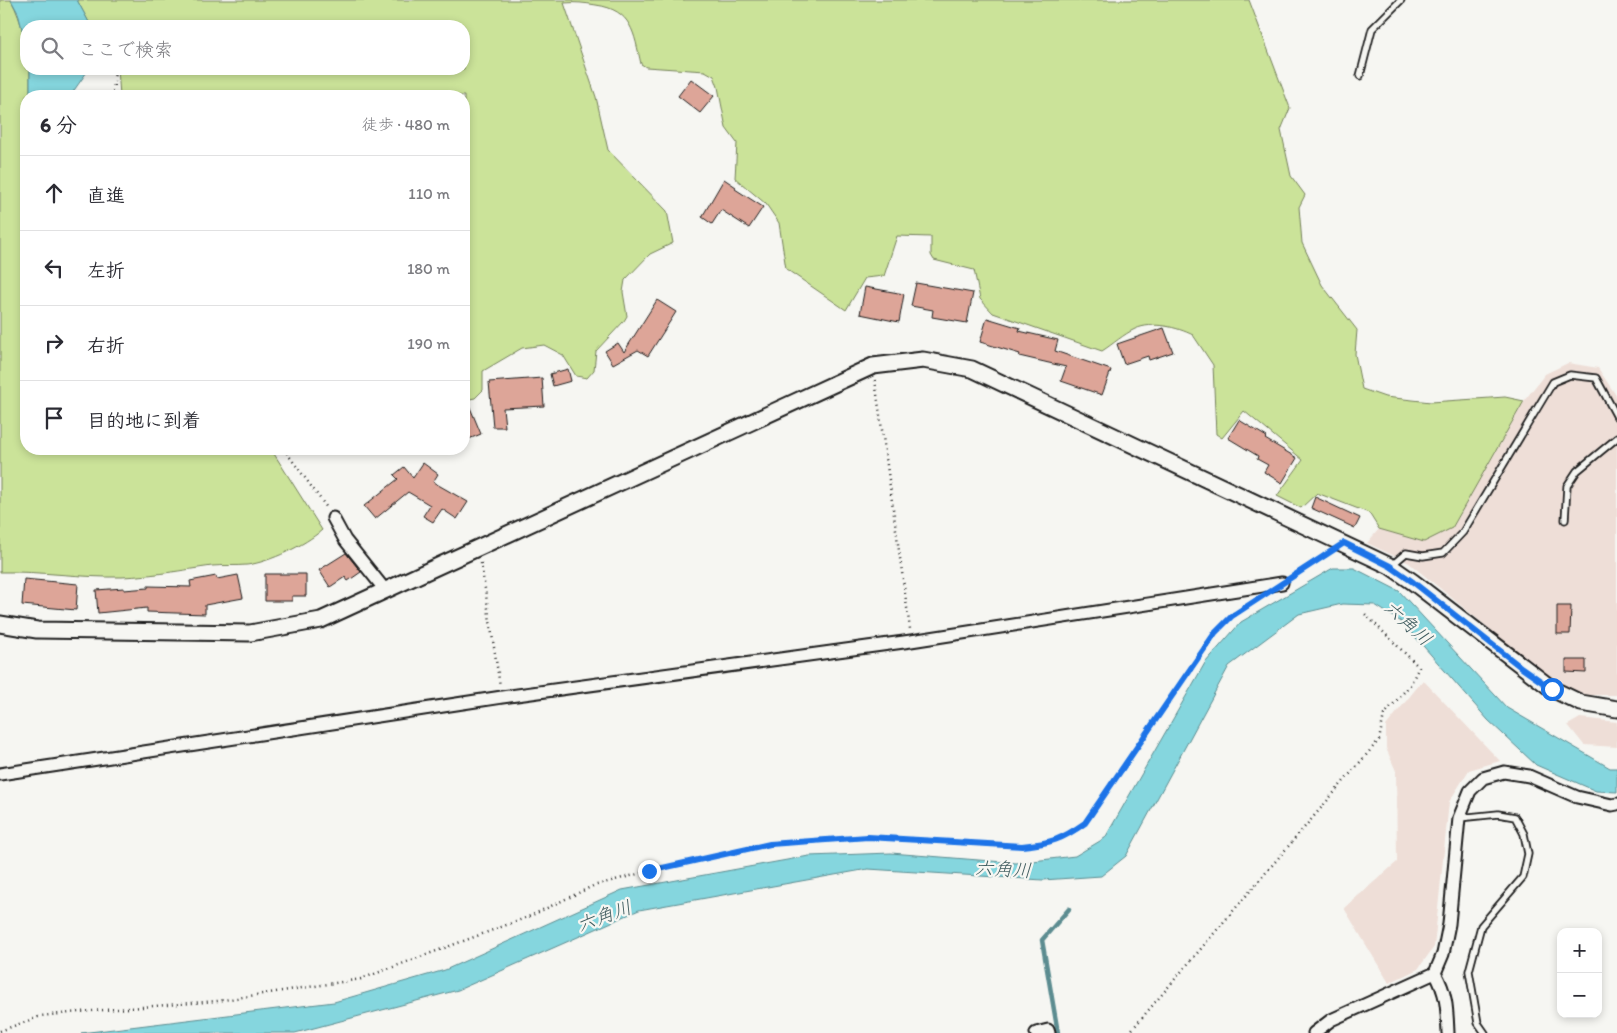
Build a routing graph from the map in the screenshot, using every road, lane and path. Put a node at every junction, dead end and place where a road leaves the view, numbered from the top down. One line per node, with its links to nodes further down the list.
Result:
1 (1401, 0): 3 (lane)
2 (115, 75): 4 (path)
3 (1360, 76)
4 (113, 90)
5 (873, 366): 11 (street); 12 (street); 19 (path)
6 (1617, 416): 13 (lane)
7 (1617, 438): 10 (lane)
8 (288, 455): 9 (path)
9 (333, 518): 15 (street)
10 (1565, 520)
11 (1344, 543): 13 (street); 14 (path)
12 (478, 548): 15 (street); 20 (path)
13 (1390, 566): 21 (street)
14 (1282, 583): 19 (street)
15 (385, 590): 18 (street)
16 (1257, 600): 26 (path)
17 (1363, 612): 29 (path)
18 (0, 624)
19 (911, 641): 20 (street)
20 (502, 697): 22 (street)
21 (1617, 709)
22 (0, 774)
23 (1617, 804): 24 (street)
24 (1460, 818): 25 (street); 32 (lane)
25 (1434, 973): 30 (street); 31 (street)
26 (0, 1031)
27 (1036, 1033): 28 (street)
28 (1049, 1033)
29 (1129, 1033)
30 (1314, 1033)
31 (1448, 1033)
32 (1485, 1033)

